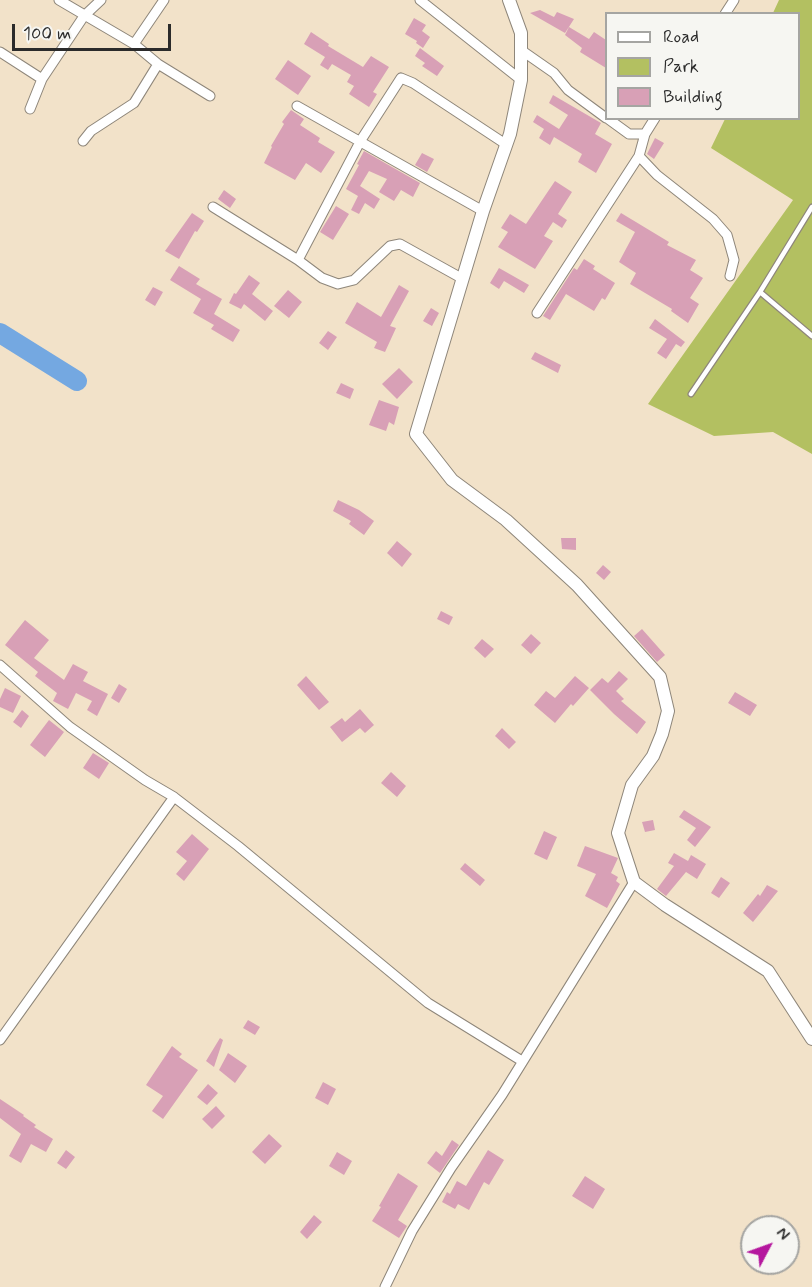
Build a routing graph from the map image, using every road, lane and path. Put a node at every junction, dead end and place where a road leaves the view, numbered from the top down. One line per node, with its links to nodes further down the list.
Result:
1 (59, 0): 6 (street)
2 (101, 0): 6 (street)
3 (164, 0): 7 (street)
4 (420, 0): 12 (street)
5 (508, 0): 8 (street)
6 (84, 16): 7 (street); 11 (street)
7 (134, 44): 10 (street)
8 (521, 50): 12 (street); 16 (street)
9 (0, 52): 11 (street)
10 (158, 64): 13 (street); 21 (street)
11 (42, 79): 15 (street)
12 (521, 80): 22 (street)
13 (210, 96)
14 (297, 106): 20 (street)
15 (30, 109)
16 (605, 117)
17 (610, 120): 19 (street)
18 (654, 120): 19 (street)
19 (645, 134): 23 (street)
20 (361, 140): 22 (street); 26 (street); 27 (street)
21 (83, 141)
22 (507, 145): 26 (street)
23 (639, 156): 28 (street); 31 (street)
24 (213, 207): 27 (street)
25 (812, 207): 30 (lane)
26 (483, 211): 29 (street)
27 (298, 260): 29 (street)
28 (730, 276)
29 (463, 279): 36 (street)
30 (760, 292): 32 (lane); 33 (lane)
31 (537, 313)
32 (812, 336)
33 (691, 394)
34 (0, 665): 35 (street)
35 (174, 797): 38 (street); 39 (street)
36 (634, 882): 37 (street); 39 (street)
37 (812, 1039)
38 (0, 1040)
39 (522, 1061): 40 (street)
40 (386, 1287)

